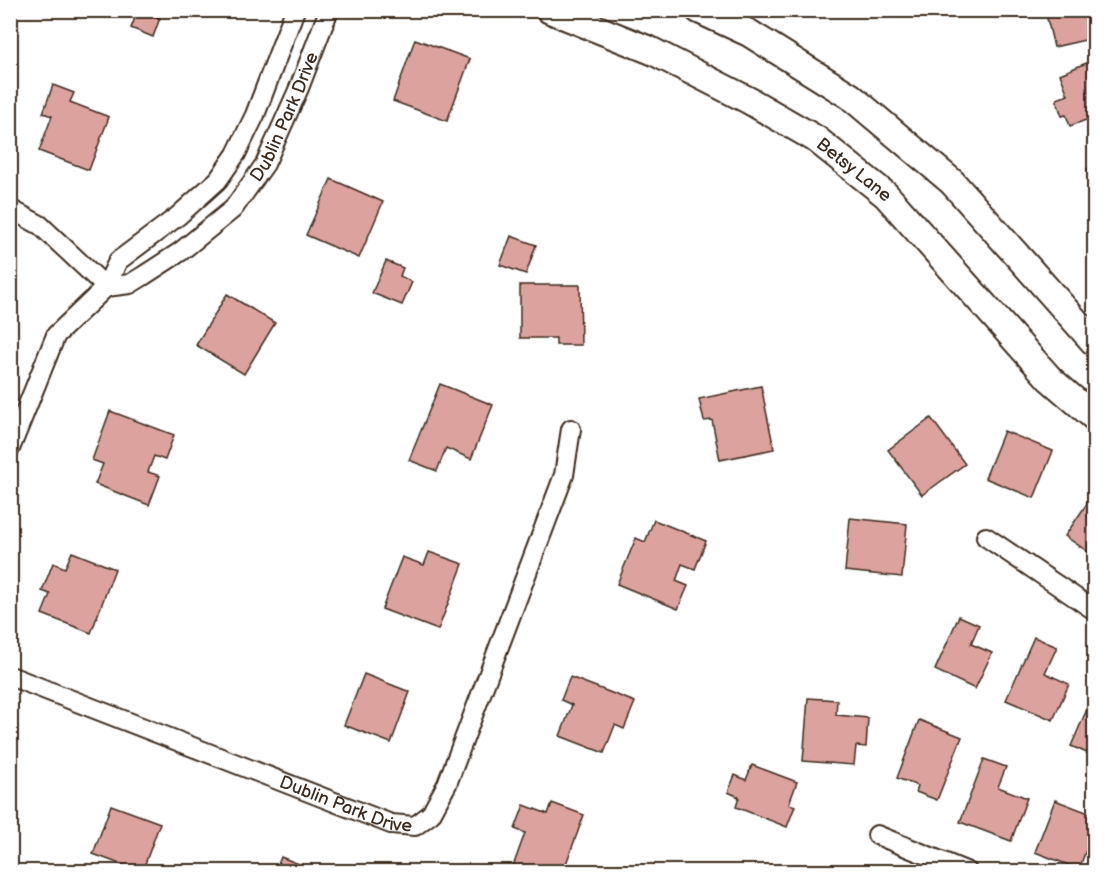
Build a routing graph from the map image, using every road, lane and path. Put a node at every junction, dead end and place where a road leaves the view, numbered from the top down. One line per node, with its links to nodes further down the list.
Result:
1 (295, 10): 5 (street, Dublin Park Drive)
2 (329, 10): 6 (street, Dublin Park Drive)
3 (550, 10): 12 (main road, Betsy Lane)
4 (699, 10): 11 (main road)
5 (288, 30): 6 (street, Dublin Park Drive); 7 (street, Dublin Park Drive)
6 (317, 41): 8 (street, Dublin Park Drive)
7 (225, 170): 8 (street, Dublin Park Drive); 10 (street, Dublin Park Drive)
8 (247, 190): 10 (street, Dublin Park Drive)
9 (10, 209): 10 (street)
10 (106, 287): 14 (street, Dublin Park Drive)
11 (1095, 342)
12 (1095, 417)
13 (571, 429): 17 (street, Dublin Park Drive)
14 (10, 449)
15 (986, 537): 16 (street)
16 (1095, 610)
17 (10, 676)
18 (877, 835): 19 (street)
19 (968, 872)

